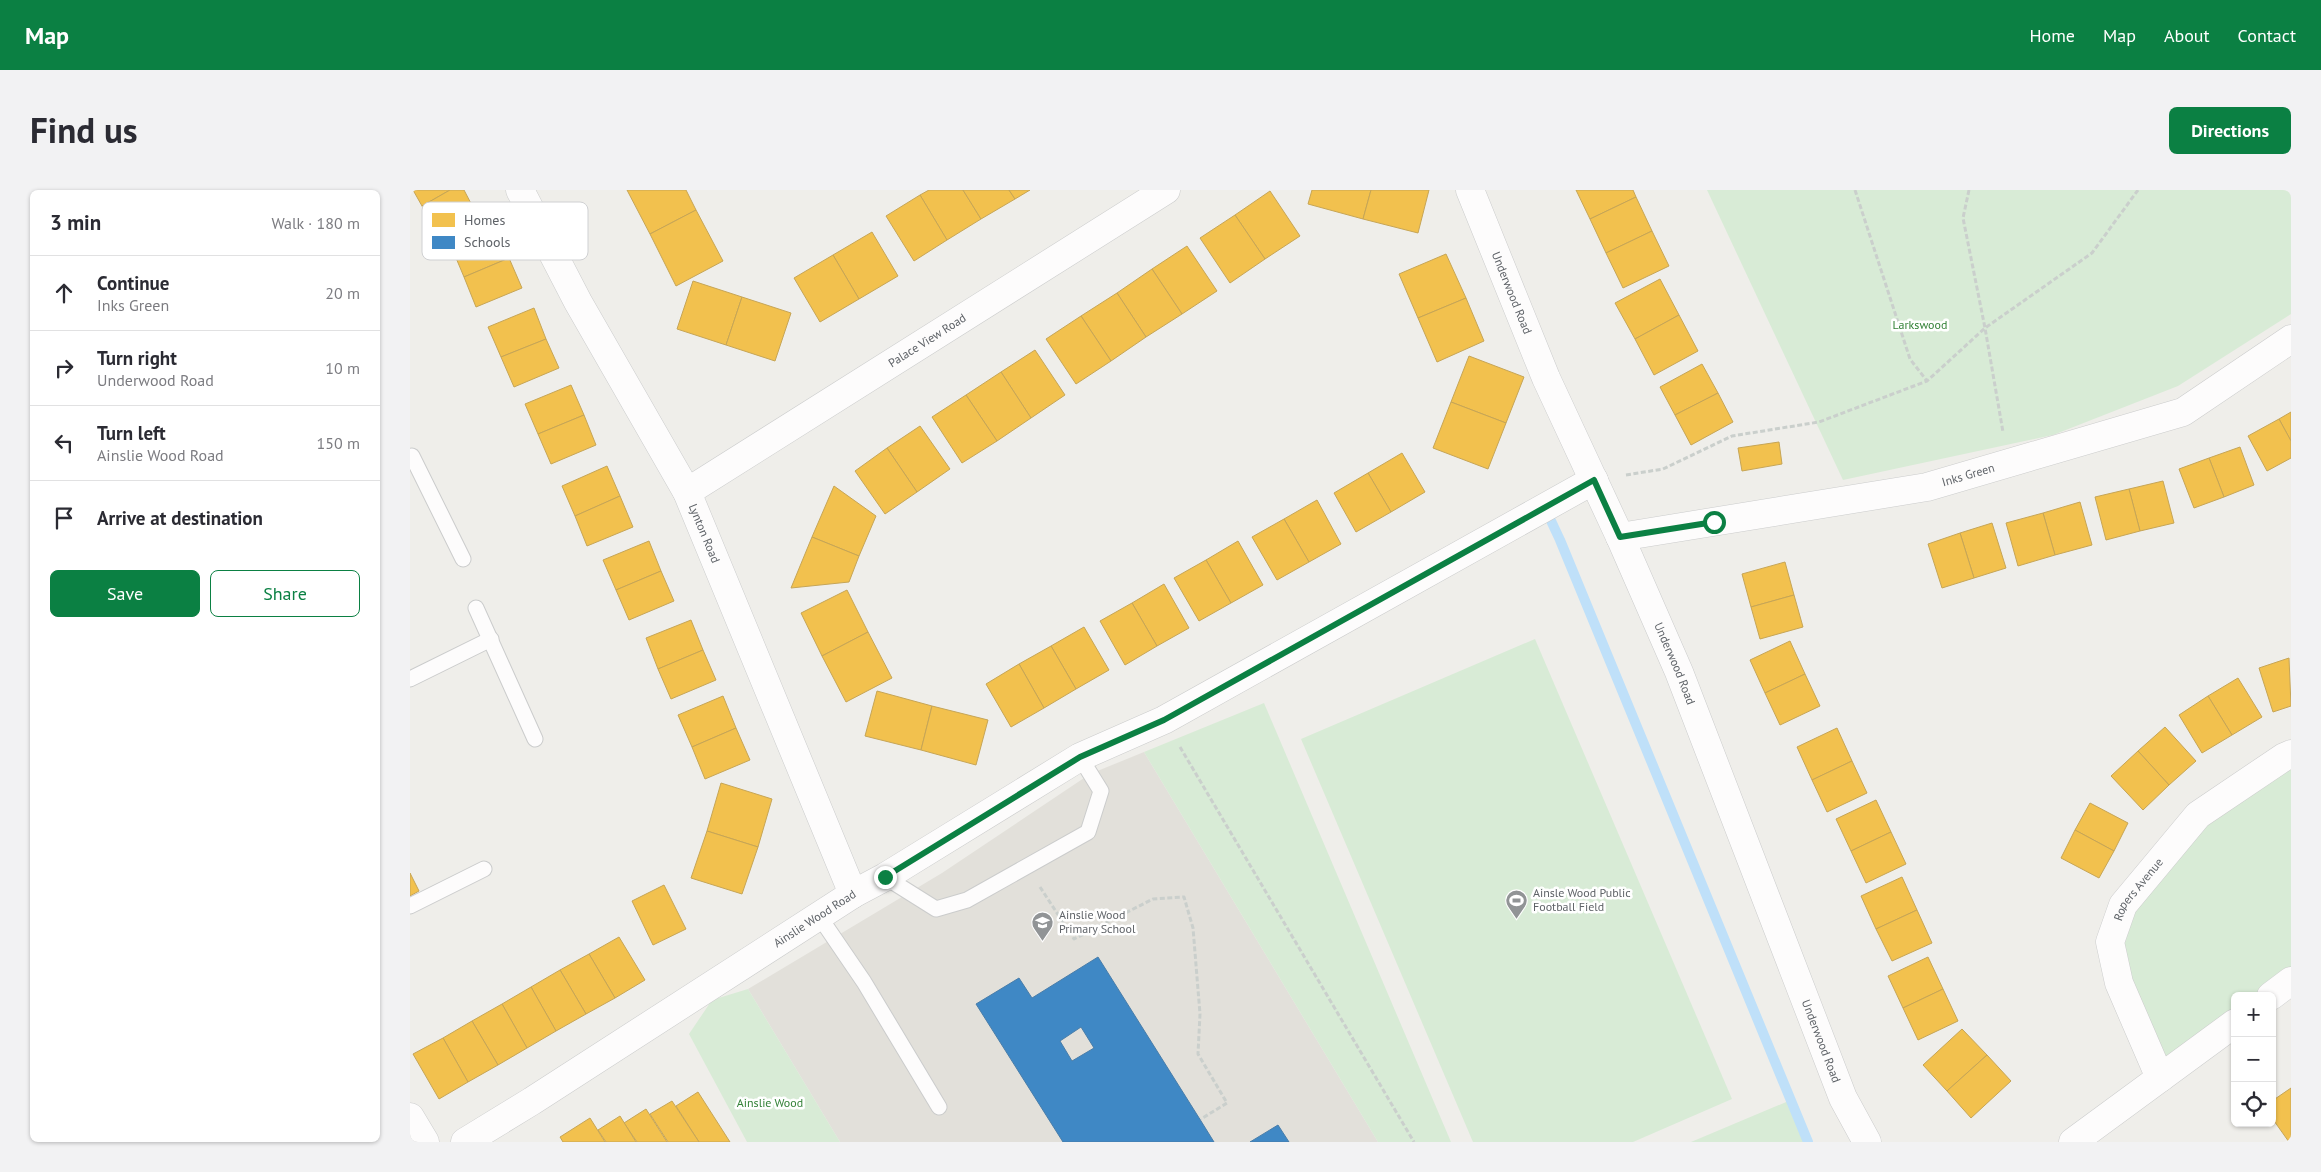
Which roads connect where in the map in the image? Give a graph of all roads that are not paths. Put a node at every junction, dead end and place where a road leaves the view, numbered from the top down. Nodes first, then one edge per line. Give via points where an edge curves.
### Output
1 (520, 190) edge
2 (1166, 190) edge
3 (1470, 190) edge
4 (526, 202) edge
5 (556, 260) edge
6 (2291, 339) edge
7 (410, 457) edge
8 (1594, 480) junction
9 (687, 492) junction
10 (1620, 537) junction
11 (463, 559) dead end
12 (476, 608) dead end
13 (491, 639) junction
14 (410, 679) edge
15 (535, 739) dead end
16 (2291, 754) edge
17 (1080, 757) junction
18 (484, 869) dead end
19 (885, 877) junction
20 (853, 894) junction
21 (410, 906) edge
22 (819, 916) junction
23 (2291, 981) edge
24 (2276, 992) edge
25 (2231, 1026) edge
26 (2160, 1078) junction
27 (939, 1107) dead end
28 (410, 1117) edge
29 (425, 1142) edge
30 (465, 1142) edge
31 (1867, 1142) edge
32 (2073, 1142) edge

1 - 4 street, Lynton Road
2 - 9 street, Palace View Road
3 - 8 street, Underwood Road via 1546,378
5 - 9 street, Lynton Road
6 - 10 street, Inks Green via 2183,412 2008,464 1926,487
7 - 11 lane
8 - 10 street, Underwood Road
8 - 17 street, Ainslie Wood Road via 1164,720
9 - 20 street, Lynton Road
10 - 31 street, Underwood Road via 1679,672 1843,1098
12 - 13 lane
13 - 14 lane
13 - 15 lane
16 - 26 street, Ropers Avenue via 2198,815 2123,905 2110,942 2119,983
17 - 19 street, Ainslie Wood Road
17 - 19 lane via 1101,791 1088,832 967,900 936,910
18 - 21 lane
19 - 20 street, Ainslie Wood Road
20 - 22 street, Ainslie Wood Road
22 - 27 lane via 864,982
22 - 30 street, Ainslie Wood Road
23 - 24 street
25 - 26 street
26 - 32 street
28 - 29 street

